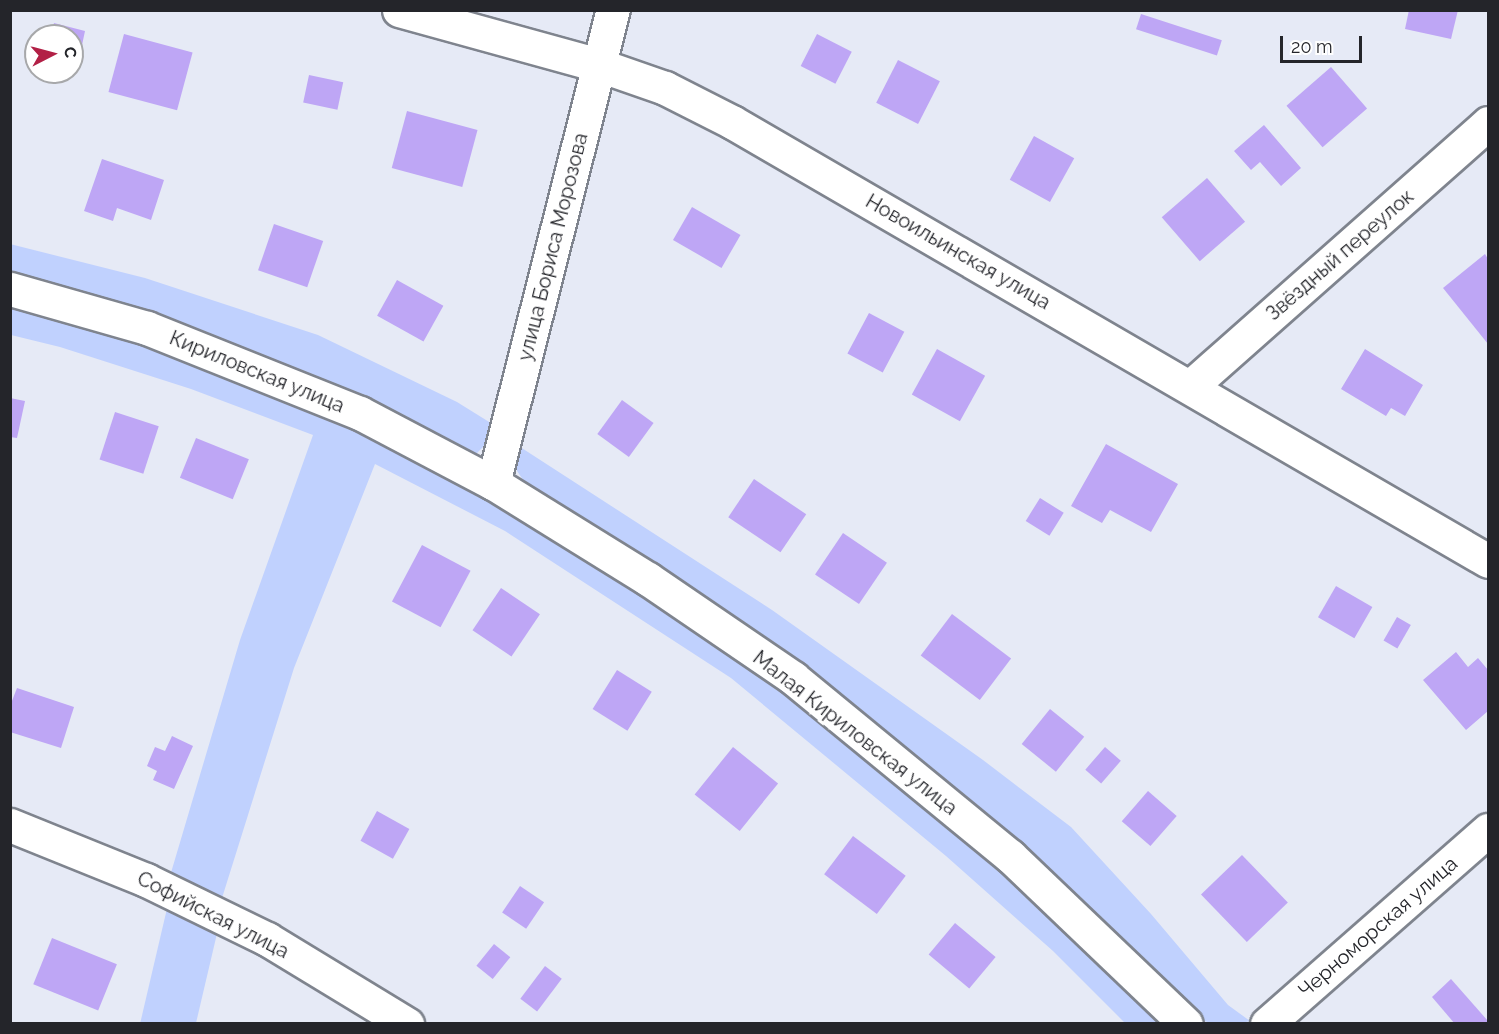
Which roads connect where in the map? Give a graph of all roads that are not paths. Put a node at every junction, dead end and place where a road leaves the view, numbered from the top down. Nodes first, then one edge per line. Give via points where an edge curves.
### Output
1 (399, 10) edge
2 (613, 10) edge
3 (599, 65) junction
4 (1488, 123) edge
5 (10, 289) edge
6 (1191, 386) junction
7 (493, 483) junction
8 (1488, 561) edge
9 (10, 825) edge
10 (1488, 830) edge
11 (407, 1023) edge
12 (1186, 1023) edge
13 (1267, 1023) edge

1 - 3 street, Новоильинская улица
2 - 3 street, улица Бориса Морозова
3 - 6 street, Новоильинская улица via 665,88 732,122
3 - 7 street, улица Бориса Морозова
4 - 6 street, Звёздный переулок
5 - 7 street, Кириловская улица via 147,328 360,413
6 - 8 street, Новоильинская улица
7 - 12 street, Малая Кириловская улица via 648,579 793,678 1010,856
9 - 11 street, Софийская улица via 146,880 267,939
10 - 13 street, Черноморская улица

